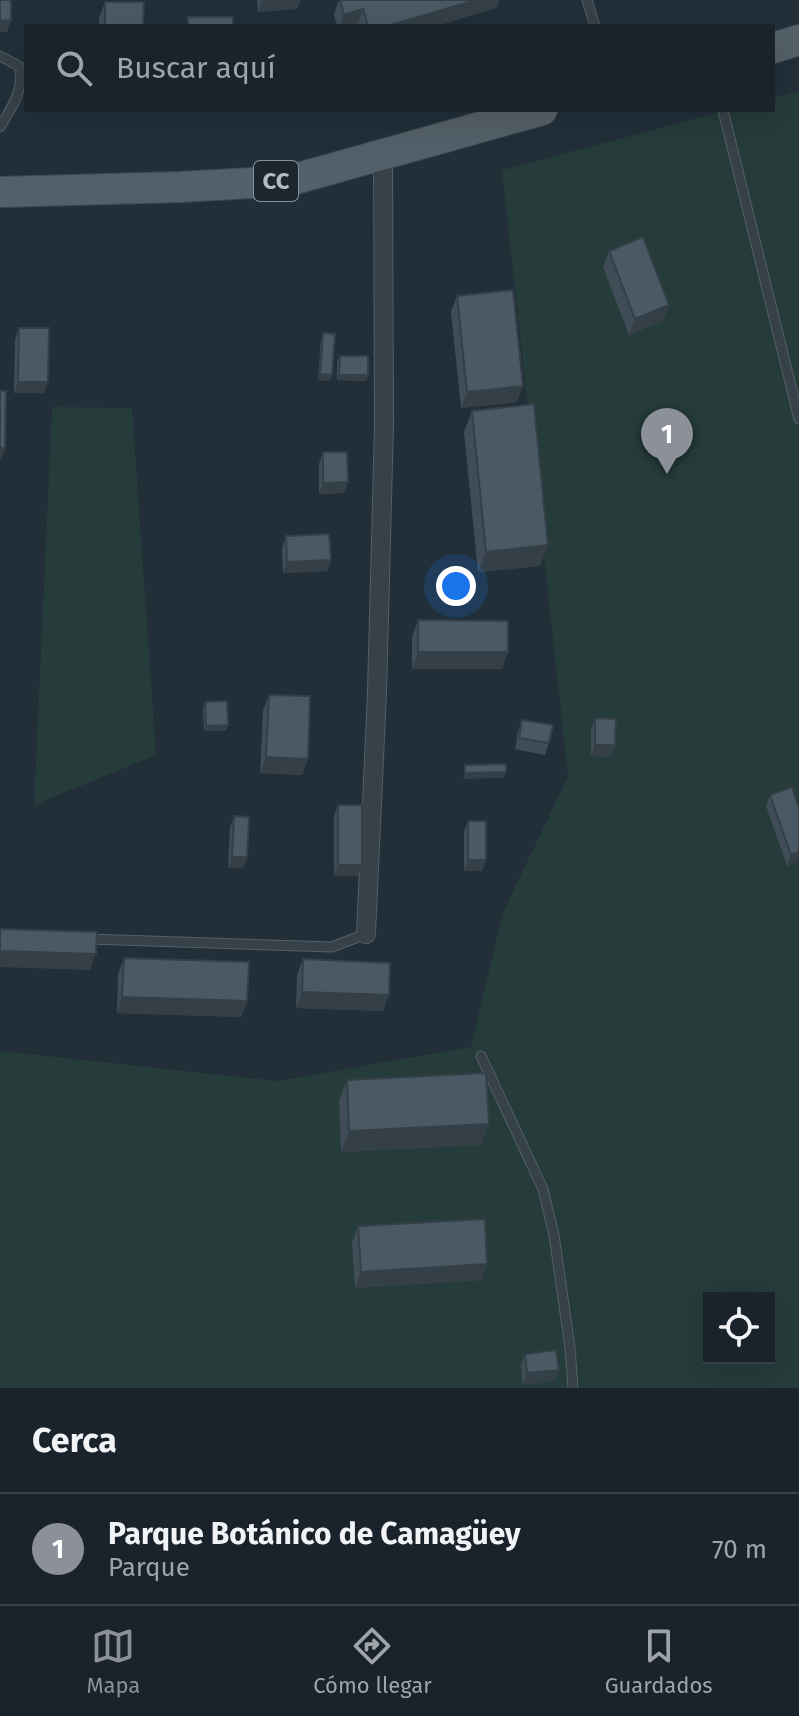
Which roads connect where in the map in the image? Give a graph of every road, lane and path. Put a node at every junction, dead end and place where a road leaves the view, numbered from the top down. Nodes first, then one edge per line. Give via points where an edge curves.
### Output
1 (587, 0) edge
2 (594, 24) edge
3 (799, 40) edge
4 (775, 47) edge
5 (0, 56) edge
6 (535, 112) edge
7 (723, 112) edge
8 (0, 127) edge
9 (383, 154) junction
10 (0, 192) edge
11 (799, 419) edge
12 (366, 934) joint
13 (79, 939) edge
14 (481, 1056) dead end
15 (573, 1388) edge

1 - 2 lane
3 - 4 main road
5 - 8 lane via 19,66 21,75 20,90
6 - 9 main road, CC
7 - 11 lane
9 - 10 main road, CC via 288,181
9 - 12 street via 384,425
12 - 13 lane via 332,947
14 - 15 lane via 543,1189

